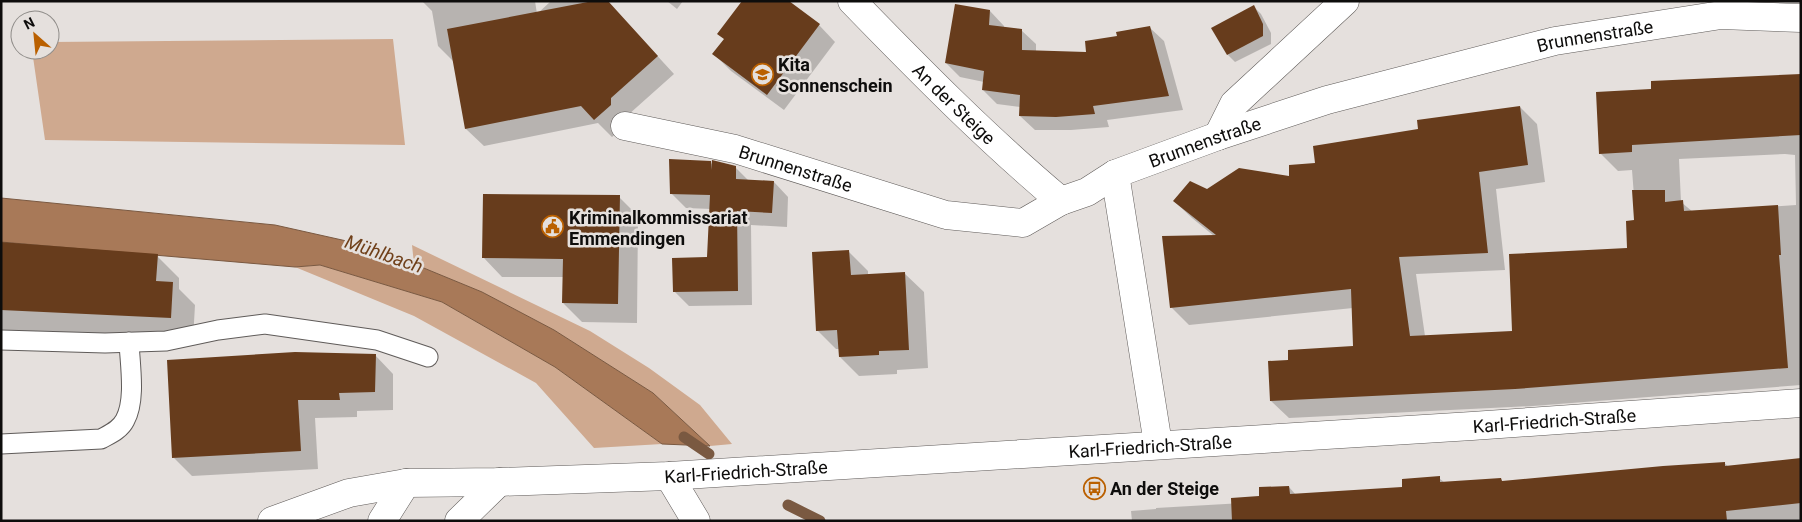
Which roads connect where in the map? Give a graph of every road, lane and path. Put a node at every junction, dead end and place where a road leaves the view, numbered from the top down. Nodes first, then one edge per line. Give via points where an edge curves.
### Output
1 (852, 1) edge
2 (1345, 1) edge
3 (1801, 18) edge
4 (625, 126) dead end
5 (1218, 136) junction
6 (1114, 174) junction
7 (1061, 201) junction
8 (1, 340) edge
9 (129, 342) junction
10 (428, 357) dead end
11 (1801, 403) edge
12 (1, 444) edge
13 (1158, 444) junction
14 (669, 476) junction
15 (499, 482) junction
16 (406, 483) junction
17 (272, 521) edge
18 (382, 521) edge
19 (459, 521) edge
20 (696, 521) edge

1 - 7 street, An der Steige via 960,110
2 - 5 street via 1234,104
3 - 5 street, Brunnenstraße via 1721,15 1555,41 1327,100
4 - 7 street, Brunnenstraße via 734,149 946,215 1023,222
5 - 6 street, Brunnenstraße
6 - 7 street, Brunnenstraße via 1087,192
6 - 13 street
8 - 9 lane
9 - 10 lane via 166,341 265,324 377,340
9 - 12 lane via 131,400 125,420 116,431 101,439
11 - 13 street, Karl-Friedrich-Straße
13 - 14 street, Karl-Friedrich-Straße
14 - 15 street, Karl-Friedrich-Straße
14 - 20 street
15 - 16 street, Karl-Friedrich-Straße
15 - 19 street
16 - 17 street, Karl-Friedrich-Straße via 349,493
16 - 18 street

